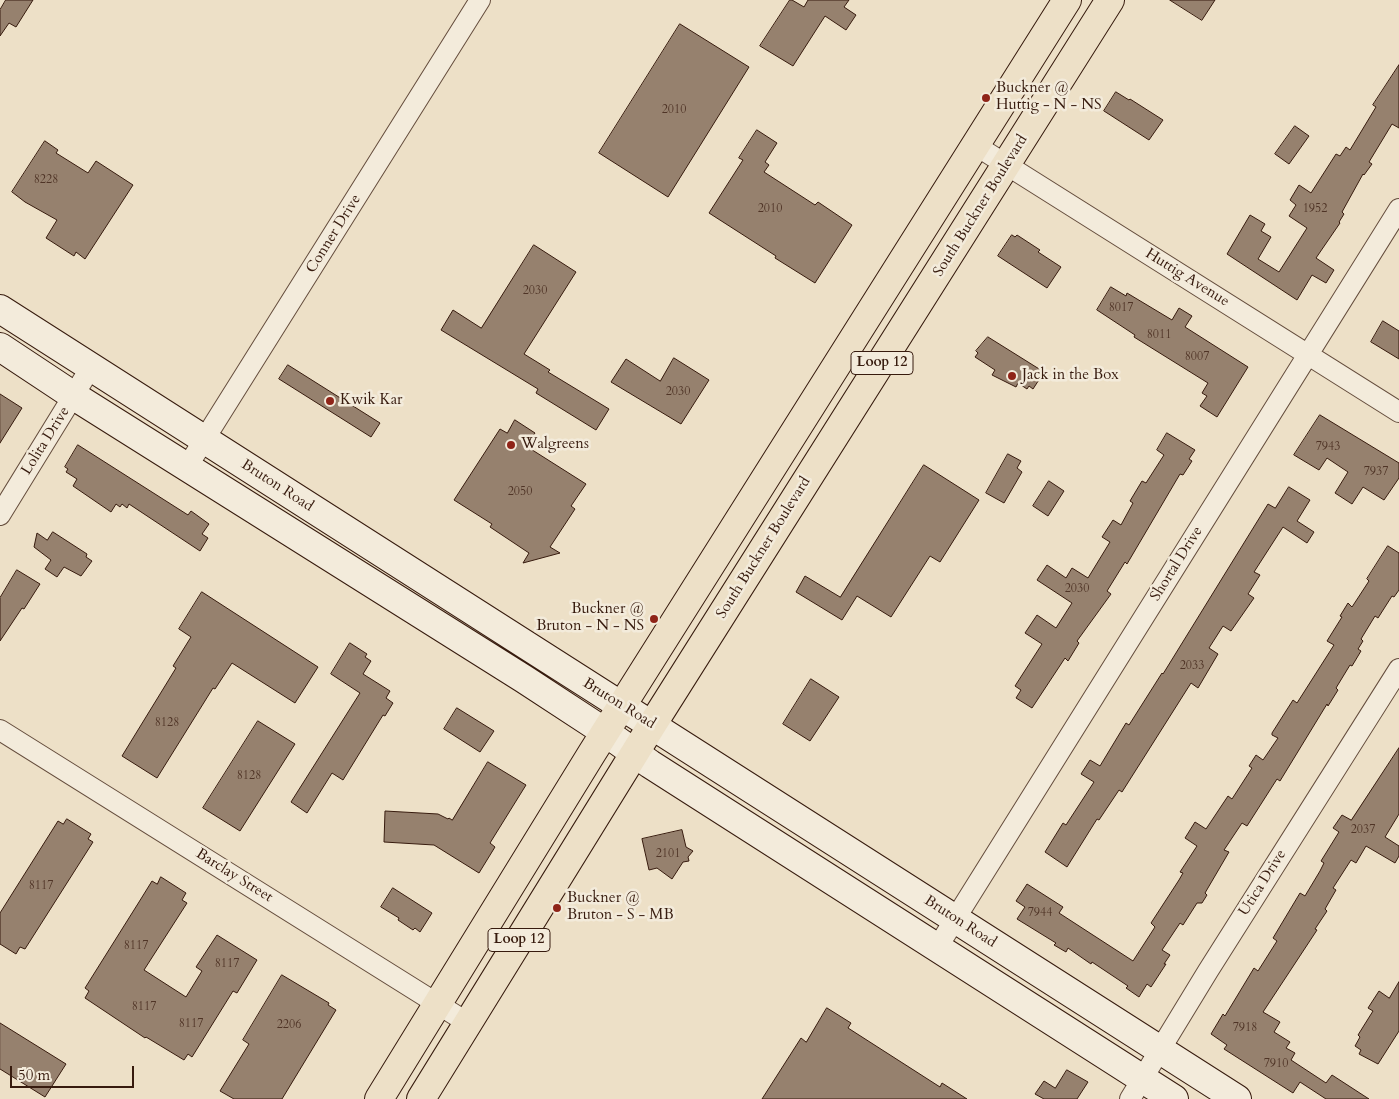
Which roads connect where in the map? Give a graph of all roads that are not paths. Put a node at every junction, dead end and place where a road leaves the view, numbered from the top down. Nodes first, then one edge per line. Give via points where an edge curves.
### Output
1 (480, 0) edge
2 (1067, 0) edge
3 (1110, 0) edge
4 (975, 145) junction
5 (1007, 165) junction
6 (1399, 209) edge
7 (0, 309) edge
8 (0, 347) edge
9 (1308, 354) junction
10 (91, 368) junction
11 (74, 396) junction
12 (1399, 412) edge
13 (204, 439) junction
14 (187, 467) junction
15 (0, 515) edge
16 (1399, 669) edge
17 (622, 706) junction
18 (652, 725) junction
19 (0, 730) edge
20 (605, 732) junction
21 (635, 752) junction
22 (956, 919) junction
23 (937, 948) junction
24 (439, 1004) junction
25 (468, 1023) junction
26 (1160, 1049) junction
27 (1136, 1089) edge
28 (379, 1099) edge
29 (421, 1099) edge
30 (1174, 1099) edge
31 (1238, 1099) edge

1 - 13 street, Conner Drive
2 - 4 main road, Loop 12
3 - 5 main road, South Buckner Boulevard / Loop 12
4 - 5 street, Huttig Avenue
4 - 17 main road, Loop 12
5 - 9 street, Huttig Avenue
5 - 18 main road, South Buckner Boulevard / Loop 12
6 - 9 street, Shortal Drive
7 - 10 main road, Bruton Road
8 - 11 main road, Bruton Road
9 - 12 street, Huttig Avenue
9 - 22 street, Shortal Drive
10 - 11 street, Lolita Drive
10 - 13 main road, Bruton Road
11 - 14 main road, Bruton Road
11 - 15 street, Lolita Drive
13 - 14 street, Conner Drive
13 - 17 main road, Bruton Road
14 - 20 main road, Bruton Road
16 - 26 street, Utica Drive
17 - 18 main road, Bruton Road
17 - 20 main road, Loop 12
18 - 21 main road, South Buckner Boulevard / Loop 12
18 - 22 main road, Bruton Road
19 - 24 street, Barclay Street
20 - 21 main road, Bruton Road
20 - 24 main road, Loop 12
21 - 23 main road, Bruton Road
21 - 25 main road, South Buckner Boulevard / Loop 12
22 - 23 street, Shortal Drive
22 - 26 main road, Bruton Road
23 - 27 main road, Bruton Road
24 - 25 street, Barclay Street
24 - 28 main road, Loop 12
25 - 29 main road, South Buckner Boulevard / Loop 12
26 - 27 street, Utica Drive
26 - 31 main road, Bruton Road
27 - 30 main road, Bruton Road

